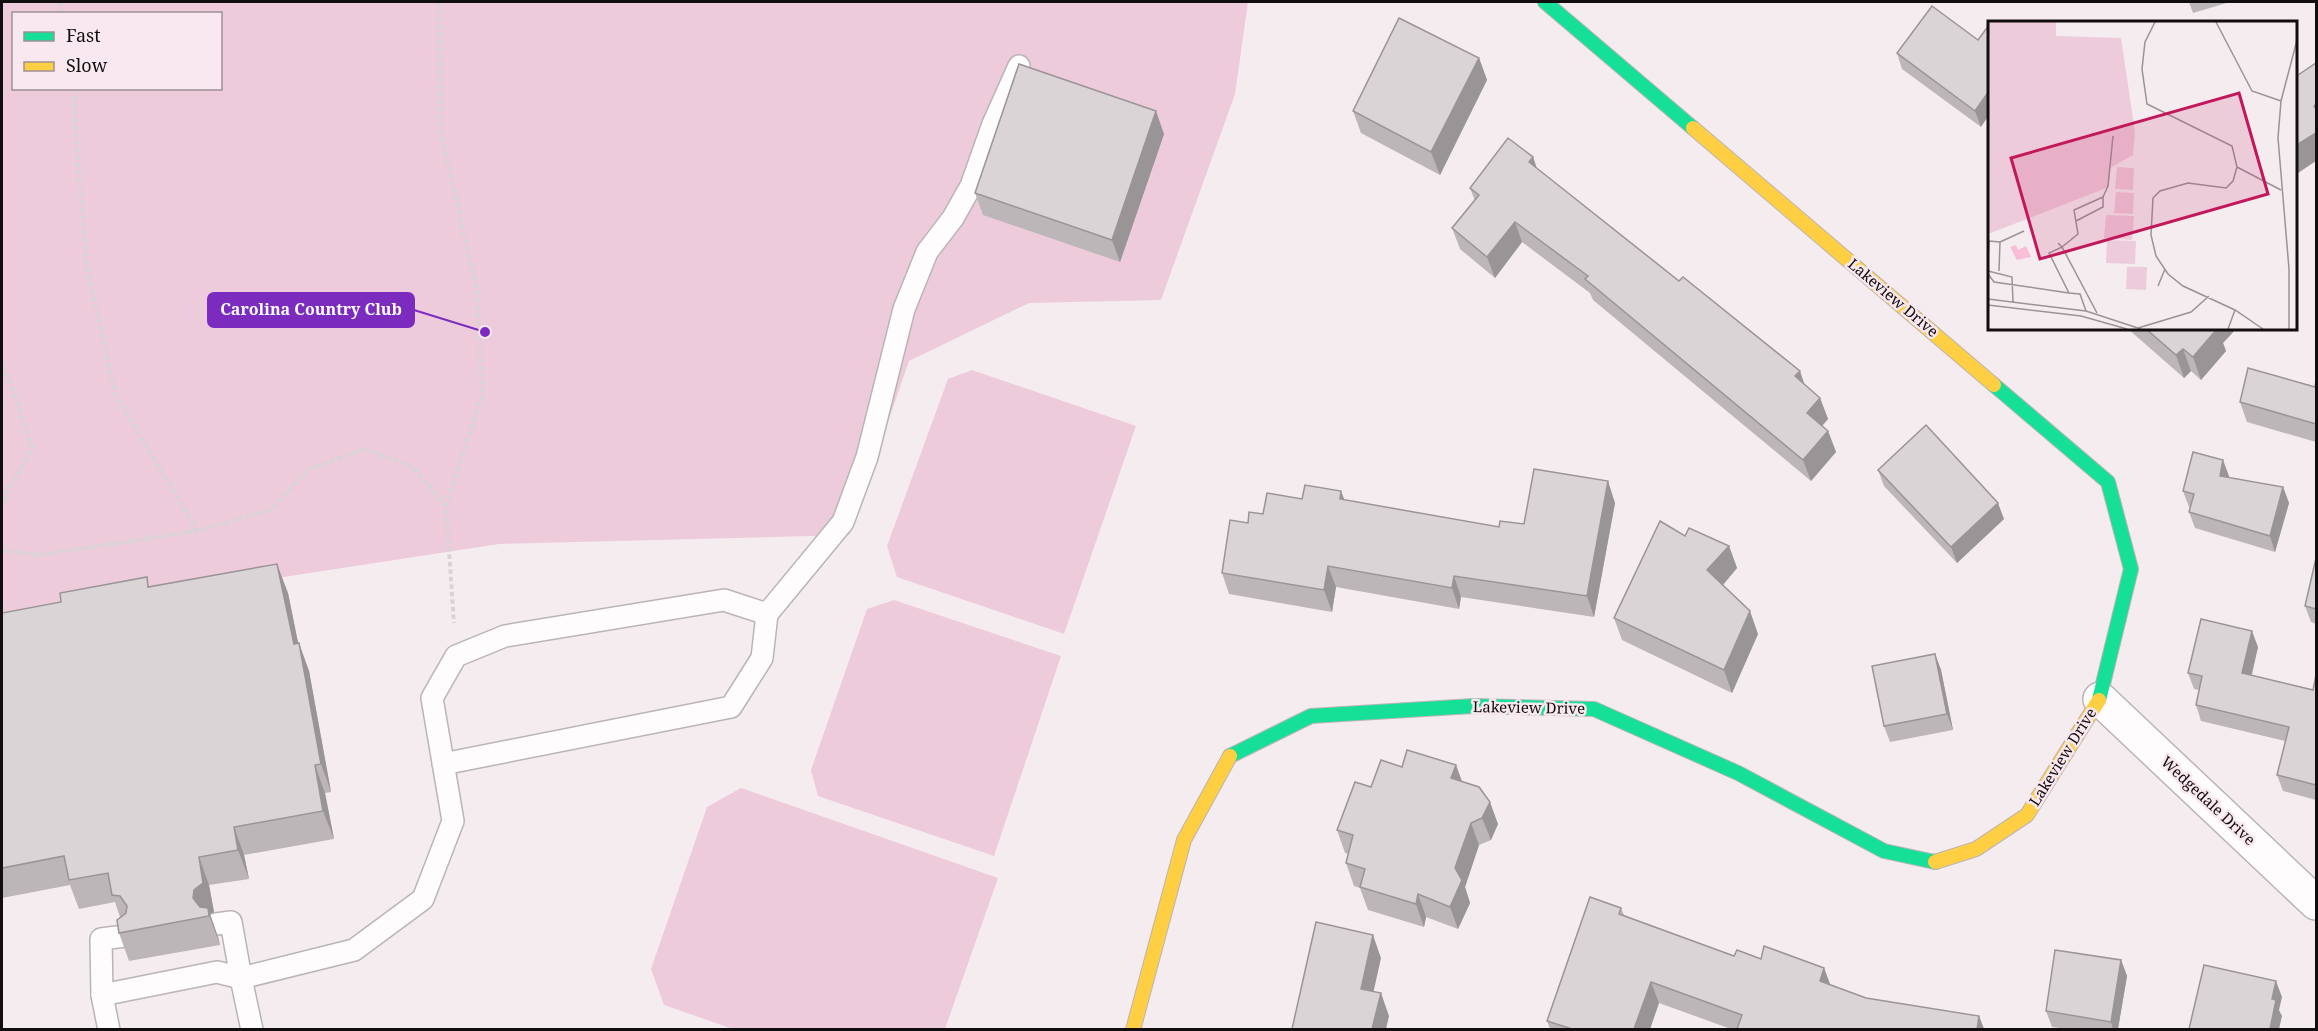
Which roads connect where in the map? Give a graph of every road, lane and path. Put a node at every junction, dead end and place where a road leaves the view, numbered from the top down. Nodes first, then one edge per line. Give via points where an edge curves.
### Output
1 (439, 2) edge
2 (1545, 2) edge
3 (1019, 66) edge
4 (75, 90) edge
5 (2, 368) edge
6 (2, 503) edge
7 (446, 506) junction
8 (197, 531) junction
9 (2, 550) edge
10 (767, 614) junction
11 (456, 656) junction
12 (2100, 699) junction
13 (443, 764) junction
14 (2316, 903) edge
15 (216, 924) dead end
16 (125, 936) edge
17 (241, 978) junction
18 (102, 995) junction
19 (109, 1029) edge
20 (252, 1029) edge
21 (1133, 1029) edge

1 - 7 path via 441,132 477,291 482,396
2 - 12 street, Lakeview Drive via 2108,482 2131,569
3 - 10 lane via 971,186 927,252 904,309 867,457 843,522
4 - 8 path via 87,267 115,393
5 - 6 path via 32,447
7 - 8 path via 413,466 366,449 309,469 270,510
7 - 11 path
8 - 9 path via 38,555
10 - 11 lane via 724,600 505,636
10 - 13 lane via 762,658 731,707
11 - 13 lane via 432,698
12 - 14 street, Wedgedale Drive
12 - 21 street, Lakeview Drive via 2027,815 1976,849 1937,862 1884,850 1738,773 1594,709 1473,706 1311,716 1230,756 1184,840
13 - 17 lane via 453,821 423,899 354,950
15 - 17 lane via 231,922
16 - 18 lane via 101,939
17 - 18 lane via 217,972
17 - 20 lane
18 - 19 lane

